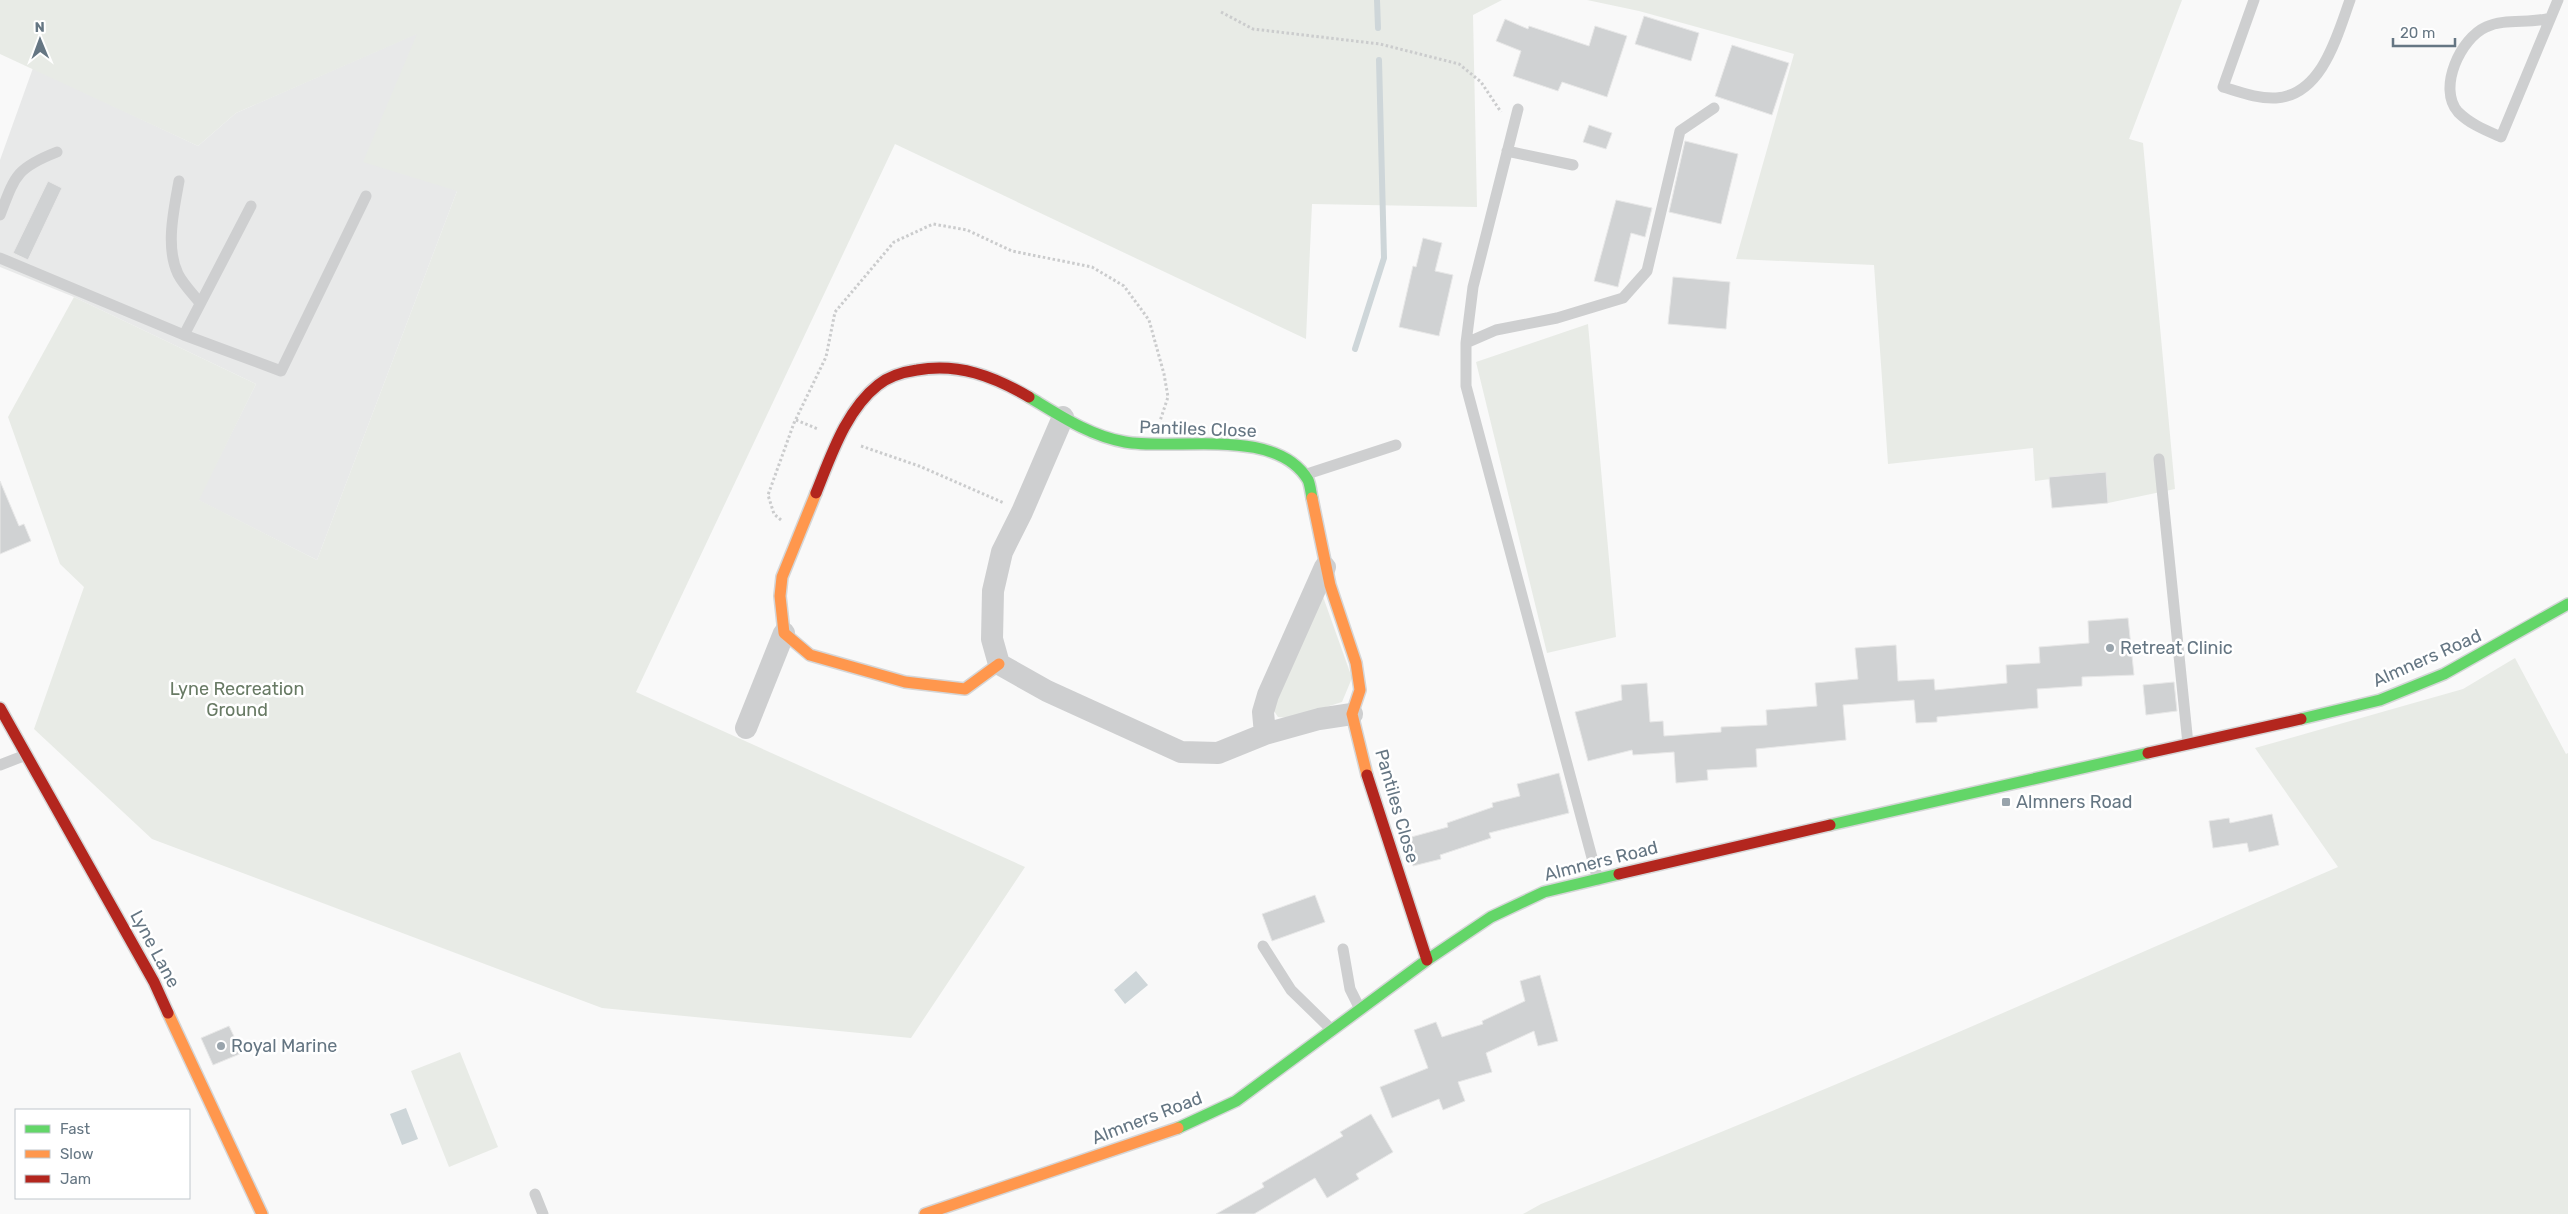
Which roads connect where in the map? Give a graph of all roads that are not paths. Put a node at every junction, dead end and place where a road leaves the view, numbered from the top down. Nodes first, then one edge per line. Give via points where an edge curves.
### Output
1 (2254, 0) edge
2 (2350, 0) edge
3 (2558, 0) edge
4 (2550, 18) junction
5 (1714, 108) dead end
6 (1518, 109) dead end
7 (1507, 151) junction
8 (57, 152) dead end
9 (1573, 165) dead end
10 (179, 181) dead end
11 (366, 196) dead end
12 (251, 206) dead end
13 (0, 215) edge
14 (0, 258) edge
15 (200, 302) junction
16 (184, 335) junction
17 (1466, 342) junction
18 (1063, 417) junction
19 (1396, 445) dead end
20 (2159, 459) dead end
21 (1304, 475) junction
22 (1325, 567) junction
23 (2568, 604) edge
24 (784, 633) junction
25 (999, 664) junction
26 (0, 708) edge
27 (1352, 714) junction
28 (746, 728) dead end
29 (1265, 734) junction
30 (2188, 744) junction
31 (26, 755) junction
32 (0, 765) edge
33 (1598, 880) junction
34 (1263, 946) dead end
35 (1343, 949) dead end
36 (1426, 960) junction
37 (1360, 1009) junction
38 (1332, 1030) junction
39 (535, 1194) dead end
40 (262, 1214) edge
41 (543, 1214) edge
42 (924, 1214) edge

1 - 2 lane via 2224,87 2275,98 2299,92 2320,70
3 - 4 lane
4 - 4 lane via 2487,26 2469,39 2455,63 2450,82 2456,110 2467,120 2501,137
5 - 17 lane via 1680,132 1646,271 1623,298 1557,318 1496,330
6 - 7 lane
7 - 9 lane
7 - 17 lane via 1473,287
8 - 13 lane via 32,162 19,173
10 - 15 lane via 172,253 178,275
11 - 16 lane via 281,371
12 - 15 lane
14 - 16 lane
15 - 16 lane
17 - 33 lane via 1466,386
18 - 21 street, Pantiles Close via 1108,438 1158,446 1219,443 1267,449 1298,466
18 - 24 street, Pantiles Close via 985,375 956,367 907,371 887,378 852,414 830,456 780,584
18 - 25 street via 1002,552 993,592 992,639
19 - 21 lane
20 - 30 lane
21 - 22 street via 1308,480
22 - 27 street via 1356,663 1360,690
22 - 29 street via 1268,695 1263,712
23 - 30 street, Almners Road via 2488,651 2405,691 2306,718
24 - 25 street via 810,655 905,682 965,689
24 - 28 street
25 - 29 street via 1047,691 1181,752 1218,754
26 - 31 street, Lyne Lane
27 - 29 street via 1319,719
27 - 36 street, Pantiles Close via 1368,779
30 - 33 street, Almners Road
31 - 32 lane
31 - 40 street, Lyne Lane via 154,982
33 - 36 street, Almners Road via 1544,892 1490,917
34 - 38 lane via 1291,990
35 - 37 lane via 1350,989
36 - 37 street, Almners Road
37 - 38 street, Almners Road
38 - 42 street, Almners Road via 1236,1100 1189,1124
39 - 41 lane

